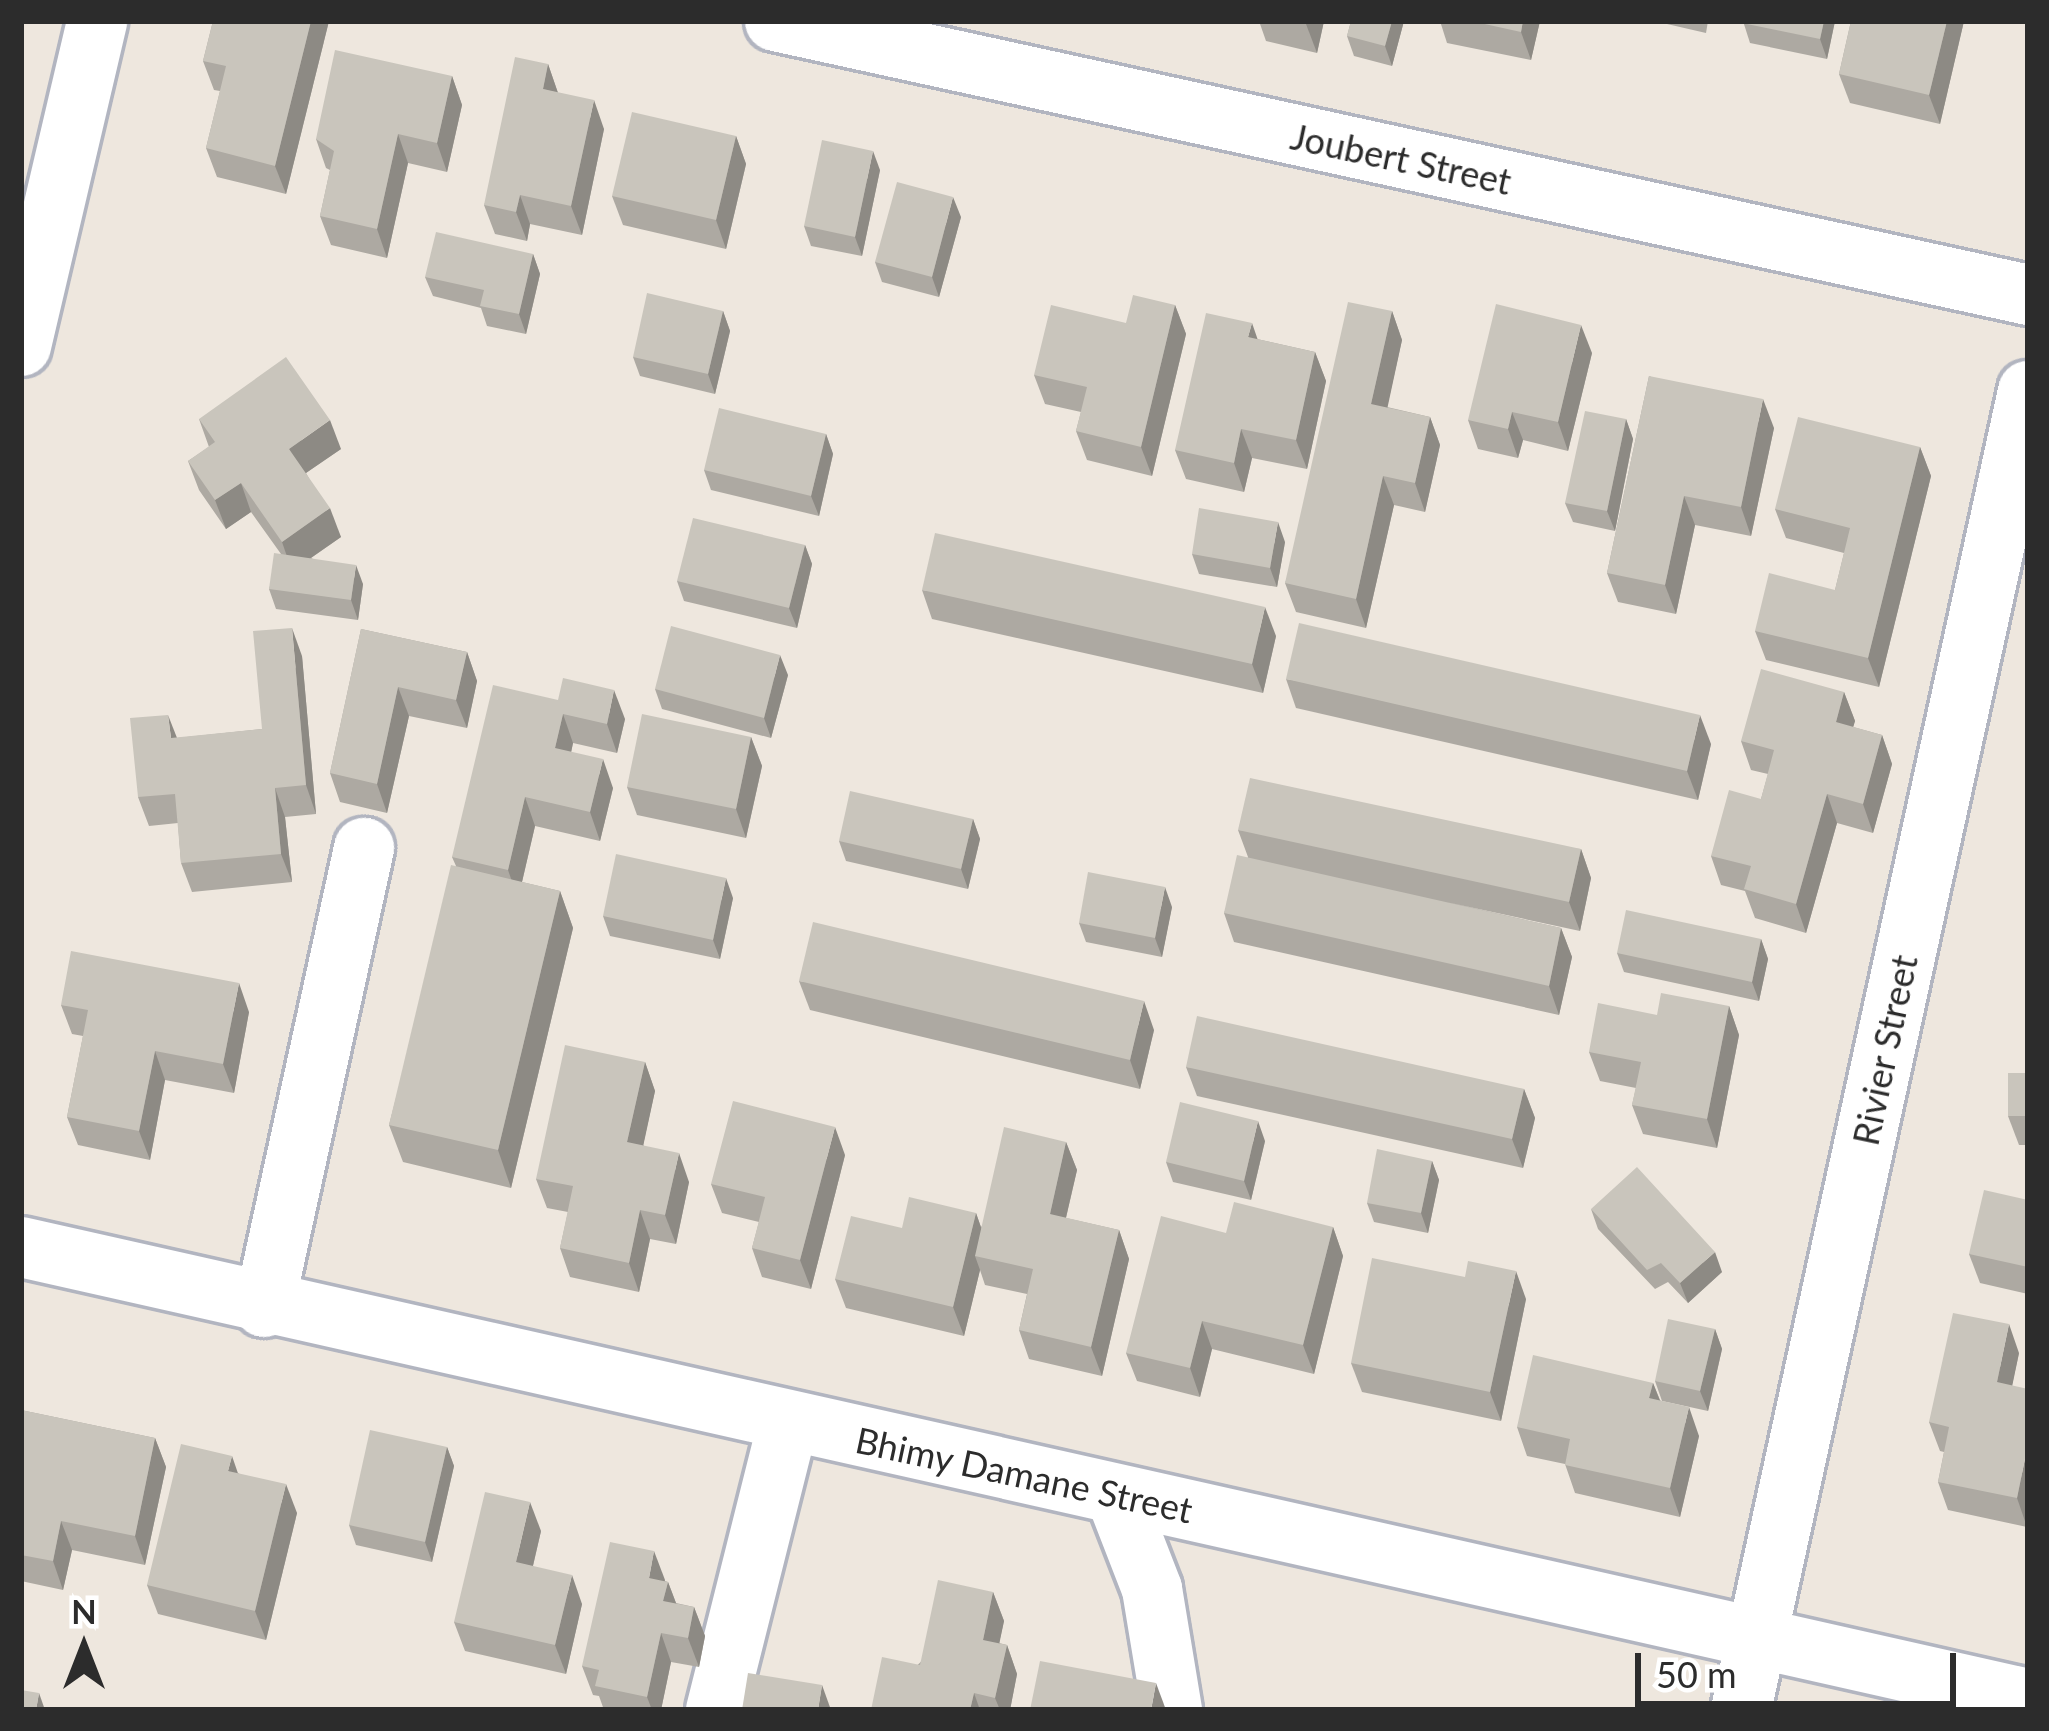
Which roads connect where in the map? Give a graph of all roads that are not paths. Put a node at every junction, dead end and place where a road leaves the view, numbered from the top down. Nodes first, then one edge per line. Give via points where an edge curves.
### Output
1 (97, 21) edge
2 (775, 21) edge
3 (2028, 295) edge
4 (21, 346) edge
5 (2028, 391) edge
6 (364, 848) dead end
7 (21, 1247) edge
8 (264, 1307) junction
9 (788, 1423) junction
10 (1116, 1496) junction
11 (1759, 1637) junction
12 (2028, 1699) edge
13 (716, 1710) edge
14 (1172, 1710) edge
15 (1742, 1710) edge

1 - 4 street
2 - 3 street, Joubert Street
5 - 11 street, Rivier Street
6 - 8 street
7 - 8 street, Bhimy Damane Street
8 - 9 street, Bhimy Damane Street
9 - 10 street, Bhimy Damane Street
9 - 13 street
10 - 11 street, Bhimy Damane Street
10 - 14 street via 1161,1625
11 - 12 street, Bhimy Damane Street
11 - 15 street, Rivier Street

